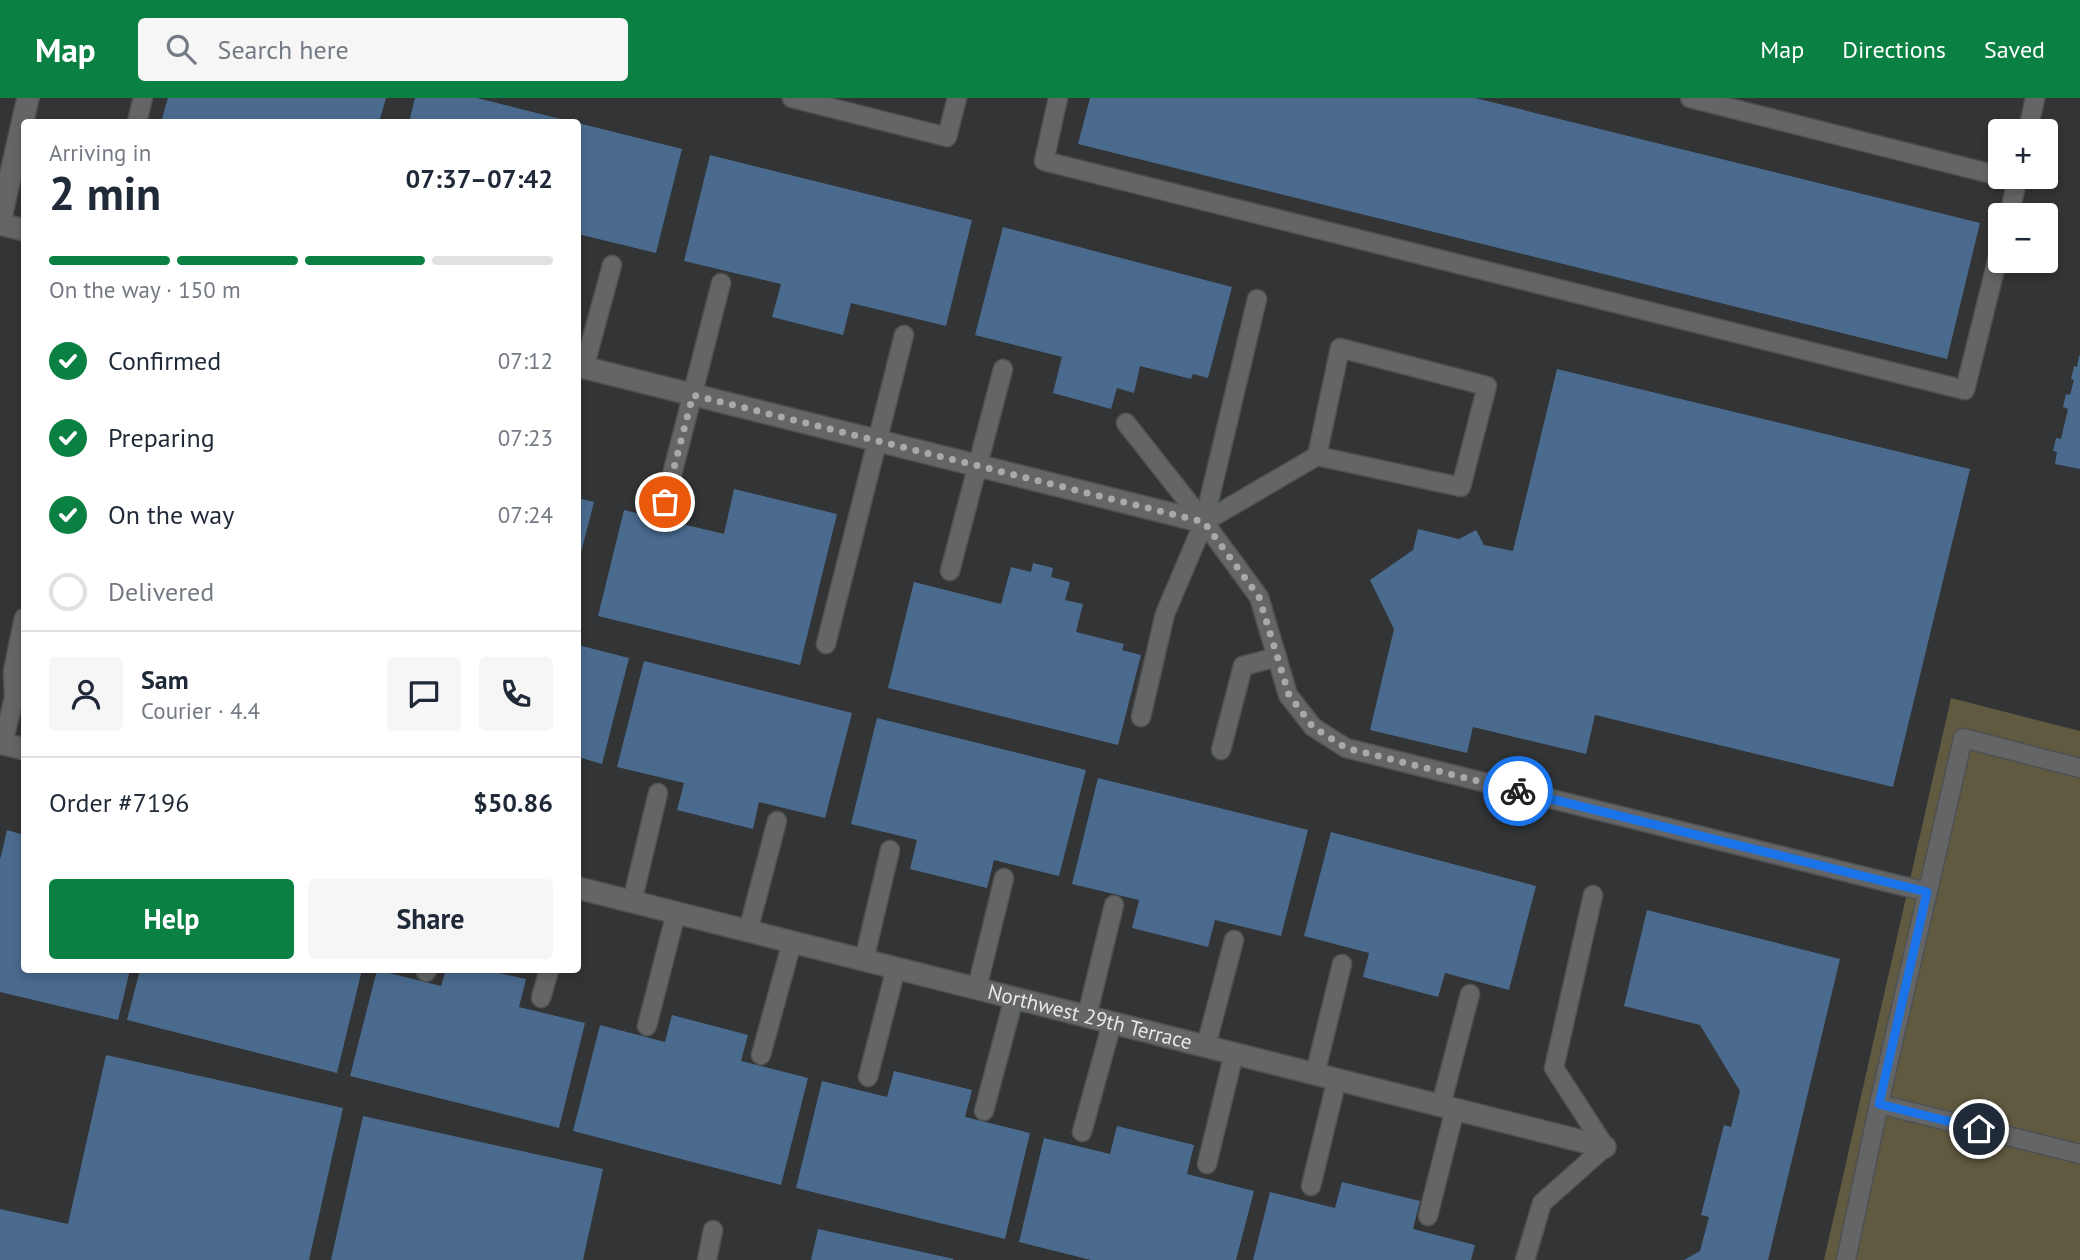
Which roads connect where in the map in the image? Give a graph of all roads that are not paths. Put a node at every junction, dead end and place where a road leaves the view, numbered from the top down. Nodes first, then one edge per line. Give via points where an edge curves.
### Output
1 (27, 98) edge
2 (144, 98) edge
3 (792, 98) edge
4 (957, 98) edge
5 (1058, 98) edge
6 (1690, 98) edge
7 (2035, 98) edge
8 (22, 119) edge
9 (139, 119) edge
10 (2031, 119) edge
11 (21, 126) edge
12 (1988, 172) edge
13 (0, 223) edge
14 (21, 229) edge
15 (612, 265) dead end
16 (1994, 273) edge
17 (721, 283) dead end
18 (1257, 299) dead end
19 (904, 335) dead end
20 (581, 367) edge
21 (1003, 369) dead end
22 (693, 395) junction
23 (1126, 423) dead end
24 (879, 441) junction
25 (1317, 456) junction
26 (979, 466) junction
27 (665, 502) dead end
28 (1204, 522) junction
29 (950, 571) dead end
30 (21, 632) edge
31 (826, 644) dead end
32 (1277, 657) junction
33 (1141, 716) dead end
34 (1, 743) edge
35 (21, 748) edge
36 (1221, 750) dead end
37 (2080, 768) edge
38 (659, 793) dead end
39 (777, 821) dead end
40 (890, 850) dead end
41 (1004, 878) dead end
42 (581, 889) edge
43 (1927, 892) junction
44 (1593, 895) dead end
45 (632, 902) junction
46 (1114, 905) dead end
47 (676, 913) junction
48 (748, 931) junction
49 (1234, 940) dead end
50 (792, 942) junction
51 (864, 960) junction
52 (1342, 964) dead end
53 (897, 968) junction
54 (548, 973) edge
55 (977, 988) junction
56 (1470, 994) dead end
57 (541, 998) dead end
58 (1014, 998) junction
59 (1087, 1016) junction
60 (1112, 1023) junction
61 (647, 1026) dead end
62 (1206, 1046) junction
63 (1234, 1053) junction
64 (761, 1055) dead end
65 (1315, 1074) junction
66 (868, 1077) dead end
67 (1337, 1079) junction
68 (1879, 1104) junction
69 (1448, 1107) junction
70 (984, 1111) dead end
71 (1082, 1132) dead end
72 (1605, 1147) junction
73 (2080, 1154) edge
74 (1207, 1164) dead end
75 (1311, 1186) dead end
76 (1428, 1216) dead end
77 (713, 1230) dead end
78 (707, 1260) edge
79 (1525, 1260) edge
80 (1846, 1260) edge

1 - 8 street
2 - 9 lane
3 - 4 lane via 947,136
5 - 16 lane via 1044,161 1965,390
6 - 12 lane
7 - 10 lane
11 - 13 street
13 - 14 street
15 - 20 lane
17 - 22 lane
18 - 28 lane
19 - 24 lane
20 - 22 street
21 - 26 lane
22 - 24 street
22 - 27 lane
23 - 28 lane
24 - 26 street
24 - 31 lane
25 - 25 lane via 1461,487 1487,386 1340,348
25 - 28 lane
26 - 28 street
26 - 29 lane
28 - 32 lane via 1259,597
28 - 33 lane via 1165,614
30 - 34 lane via 13,671 14,698
32 - 36 lane via 1243,666
32 - 43 lane via 1289,695 1313,727 1346,748
34 - 35 street
37 - 43 lane via 1963,738
38 - 45 lane
39 - 48 lane
40 - 51 lane
41 - 55 lane
42 - 45 street, Northwest 29th Terrace
43 - 68 lane
44 - 72 lane via 1554,1068
45 - 47 street, Northwest 29th Terrace
46 - 59 lane
47 - 48 street, Northwest 29th Terrace
47 - 61 lane
48 - 50 street, Northwest 29th Terrace
49 - 62 lane
50 - 51 street, Northwest 29th Terrace
50 - 64 lane
51 - 53 street, Northwest 29th Terrace
52 - 65 lane
53 - 55 street, Northwest 29th Terrace
53 - 66 lane
54 - 57 lane
55 - 58 street, Northwest 29th Terrace
56 - 69 lane
58 - 59 street, Northwest 29th Terrace
58 - 70 lane
59 - 60 street, Northwest 29th Terrace
60 - 62 street, Northwest 29th Terrace
60 - 71 lane
62 - 63 street, Northwest 29th Terrace
63 - 65 street, Northwest 29th Terrace
63 - 74 lane
65 - 67 street, Northwest 29th Terrace
67 - 69 street, Northwest 29th Terrace
67 - 75 lane
68 - 73 lane
68 - 80 lane
69 - 72 street, Northwest 29th Terrace
69 - 76 lane
72 - 79 lane via 1542,1203
77 - 78 lane

